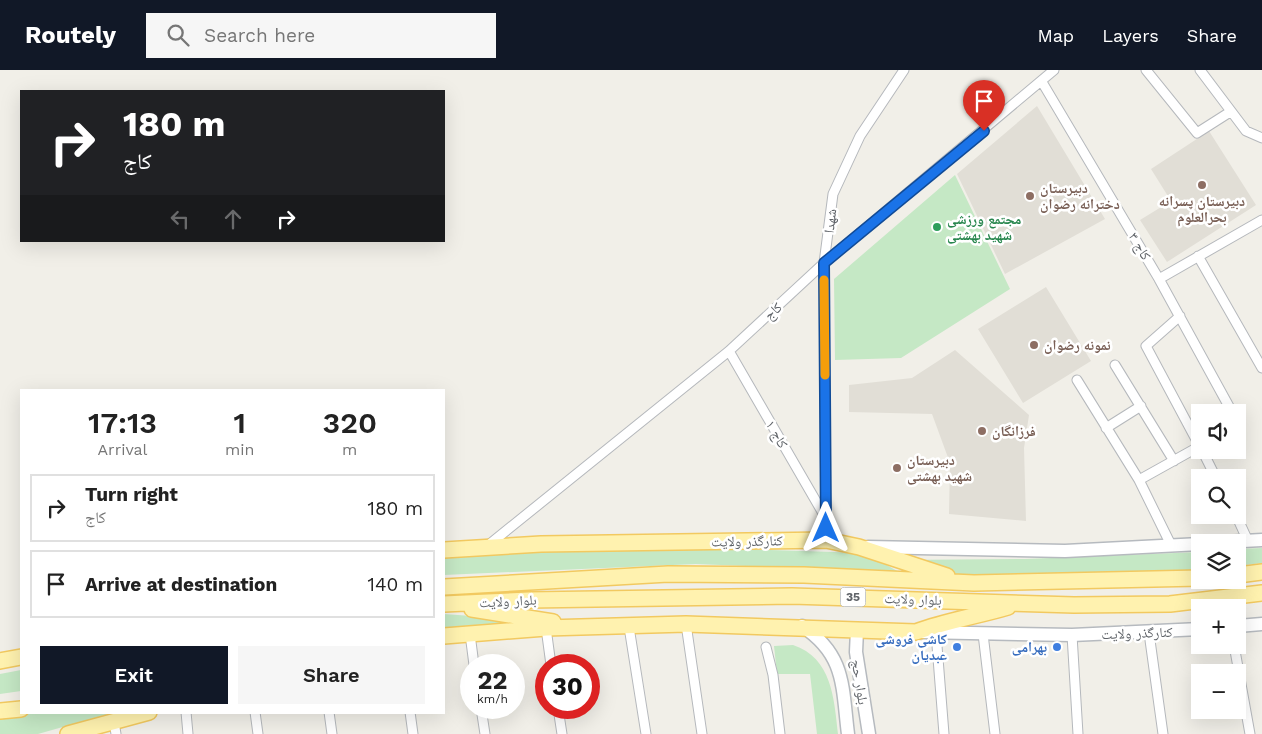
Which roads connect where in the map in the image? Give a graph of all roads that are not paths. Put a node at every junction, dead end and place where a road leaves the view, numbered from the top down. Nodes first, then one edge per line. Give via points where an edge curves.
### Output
1 (904, 70) edge
2 (1054, 70) edge
3 (1146, 70) edge
4 (1200, 70) edge
5 (1042, 82) junction
6 (1230, 112) junction
7 (1262, 138) edge
8 (1262, 220) edge
9 (1198, 256) junction
10 (824, 263) junction
11 (1159, 279) junction
12 (1180, 316) junction
13 (729, 351) junction
14 (1115, 365) dead end
15 (1262, 368) edge
16 (1077, 380) dead end
17 (1228, 404) edge
18 (1141, 406) junction
19 (1106, 428) junction
20 (1191, 430) edge
21 (1191, 452) edge
22 (1174, 461) junction
23 (1139, 480) junction
24 (826, 517) junction
25 (1240, 524) edge
26 (826, 540) junction
27 (1262, 540) edge
28 (1248, 541) joint
29 (1191, 544) edge
30 (1171, 545) junction
31 (859, 546) junction
32 (486, 547) junction
33 (445, 550) edge
34 (1262, 572) edge
35 (1246, 574) edge
36 (1101, 579) junction
37 (1191, 579) edge
38 (1191, 580) edge
39 (958, 581) junction
40 (445, 587) edge
41 (1262, 593) edge
42 (1019, 603) junction
43 (445, 604) edge
44 (445, 604) edge
45 (1170, 604) junction
46 (1074, 605) junction
47 (686, 624) junction
48 (1262, 624) edge
49 (1246, 625) edge
50 (802, 626) junction
51 (628, 627) junction
52 (546, 628) junction
53 (568, 628) junction
54 (857, 630) junction
55 (1191, 630) edge
56 (916, 632) junction
57 (936, 633) junction
58 (1149, 633) junction
59 (470, 634) junction
60 (983, 634) junction
61 (1072, 635) junction
62 (445, 636) edge
63 (766, 647) dead end
64 (473, 654) edge
65 (550, 654) edge
66 (1236, 654) edge
67 (20, 657) edge
68 (0, 661) edge
69 (859, 676) junction
70 (841, 677) junction
71 (20, 700) edge
72 (0, 702) edge
73 (20, 709) edge
74 (0, 711) edge
75 (145, 714) edge
76 (186, 714) edge
77 (255, 714) edge
78 (329, 714) edge
79 (410, 714) edge
80 (483, 719) edge
81 (560, 719) edge
82 (115, 728) edge
83 (68, 734) edge
84 (188, 734) edge
85 (258, 734) edge
86 (332, 734) edge
87 (413, 734) edge
88 (485, 734) edge
89 (562, 734) edge
90 (646, 734) edge
91 (702, 734) edge
92 (780, 734) edge
93 (848, 734) edge
94 (869, 734) edge
95 (944, 734) edge
96 (995, 734) edge
97 (1078, 734) edge
98 (1163, 734) edge
99 (1250, 734) edge

1 - 10 street, شهدا via 860,136 833,194
2 - 5 street, کاج
3 - 6 street via 1197,133
4 - 6 street
5 - 10 street, کاج
5 - 11 street, کاج ۳
6 - 7 street via 1246,131
8 - 9 street
9 - 11 street
9 - 15 street
10 - 13 street, کاج
10 - 24 street, شهدا
11 - 12 street, کاج ۳
12 - 17 street, کاج ۳
12 - 20 street via 1146,346
13 - 24 street, کاج ۱
13 - 32 street, کاج
14 - 18 street
16 - 19 street
18 - 19 street
18 - 22 street
19 - 23 street
21 - 22 street
22 - 23 street
23 - 30 street
24 - 26 street, شهدا
25 - 28 street
26 - 31 main road, کنارگذر ولایت
26 - 32 main road, کنارگذر ولایت via 643,541
27 - 28 main road
29 - 30 main road, کنارگذر ولایت
30 - 31 main road, کنارگذر ولایت via 1065,551
31 - 39 main road
32 - 33 main road, کنارگذر ولایت
34 - 35 main road
36 - 37 main road, بلوار ولایت / 35
36 - 39 main road, بلوار ولایت / 35
36 - 46 main road via 1119,586 1120,595
38 - 45 main road via 1154,587 1151,598
39 - 40 main road, بلوار ولایت / 35 via 668,574
41 - 45 main road, بلوار ولایت / 35
42 - 43 main road, بلوار ولایت / 35 via 792,596
42 - 46 main road, بلوار ولایت / 35
42 - 56 main road
44 - 53 main road via 551,621
45 - 46 main road, بلوار ولایت / 35
47 - 50 main road, کنارگذر ولایت
47 - 51 main road, کنارگذر ولایت
47 - 91 street
48 - 49 main road
50 - 54 main road, کنارگذر ولایت
50 - 70 main road, بلوار حج via 826,647 840,669
51 - 53 main road, کنارگذر ولایت
51 - 90 street
52 - 53 main road, کنارگذر ولایت
52 - 59 main road, کنارگذر ولایت
52 - 65 street
54 - 56 main road, کنارگذر ولایت
54 - 69 main road, بلوار حج
55 - 58 main road, کنارگذر ولایت
56 - 57 main road, کنارگذر ولایت
57 - 60 main road, کنارگذر ولایت
57 - 95 street
58 - 61 main road, کنارگذر ولایت
58 - 98 street
59 - 62 main road, کنارگذر ولایت
59 - 64 street
60 - 61 main road, کنارگذر ولایت
60 - 96 street
61 - 97 street
63 - 92 street
66 - 99 street
67 - 68 main road
69 - 70 main road via 850,670
69 - 94 main road, بلوار حج
70 - 93 main road, بلوار حج
71 - 72 main road
73 - 74 main road
75 - 82 main road
76 - 84 street
77 - 85 street
78 - 86 street
79 - 87 street
80 - 88 street
81 - 89 street
82 - 83 main road

